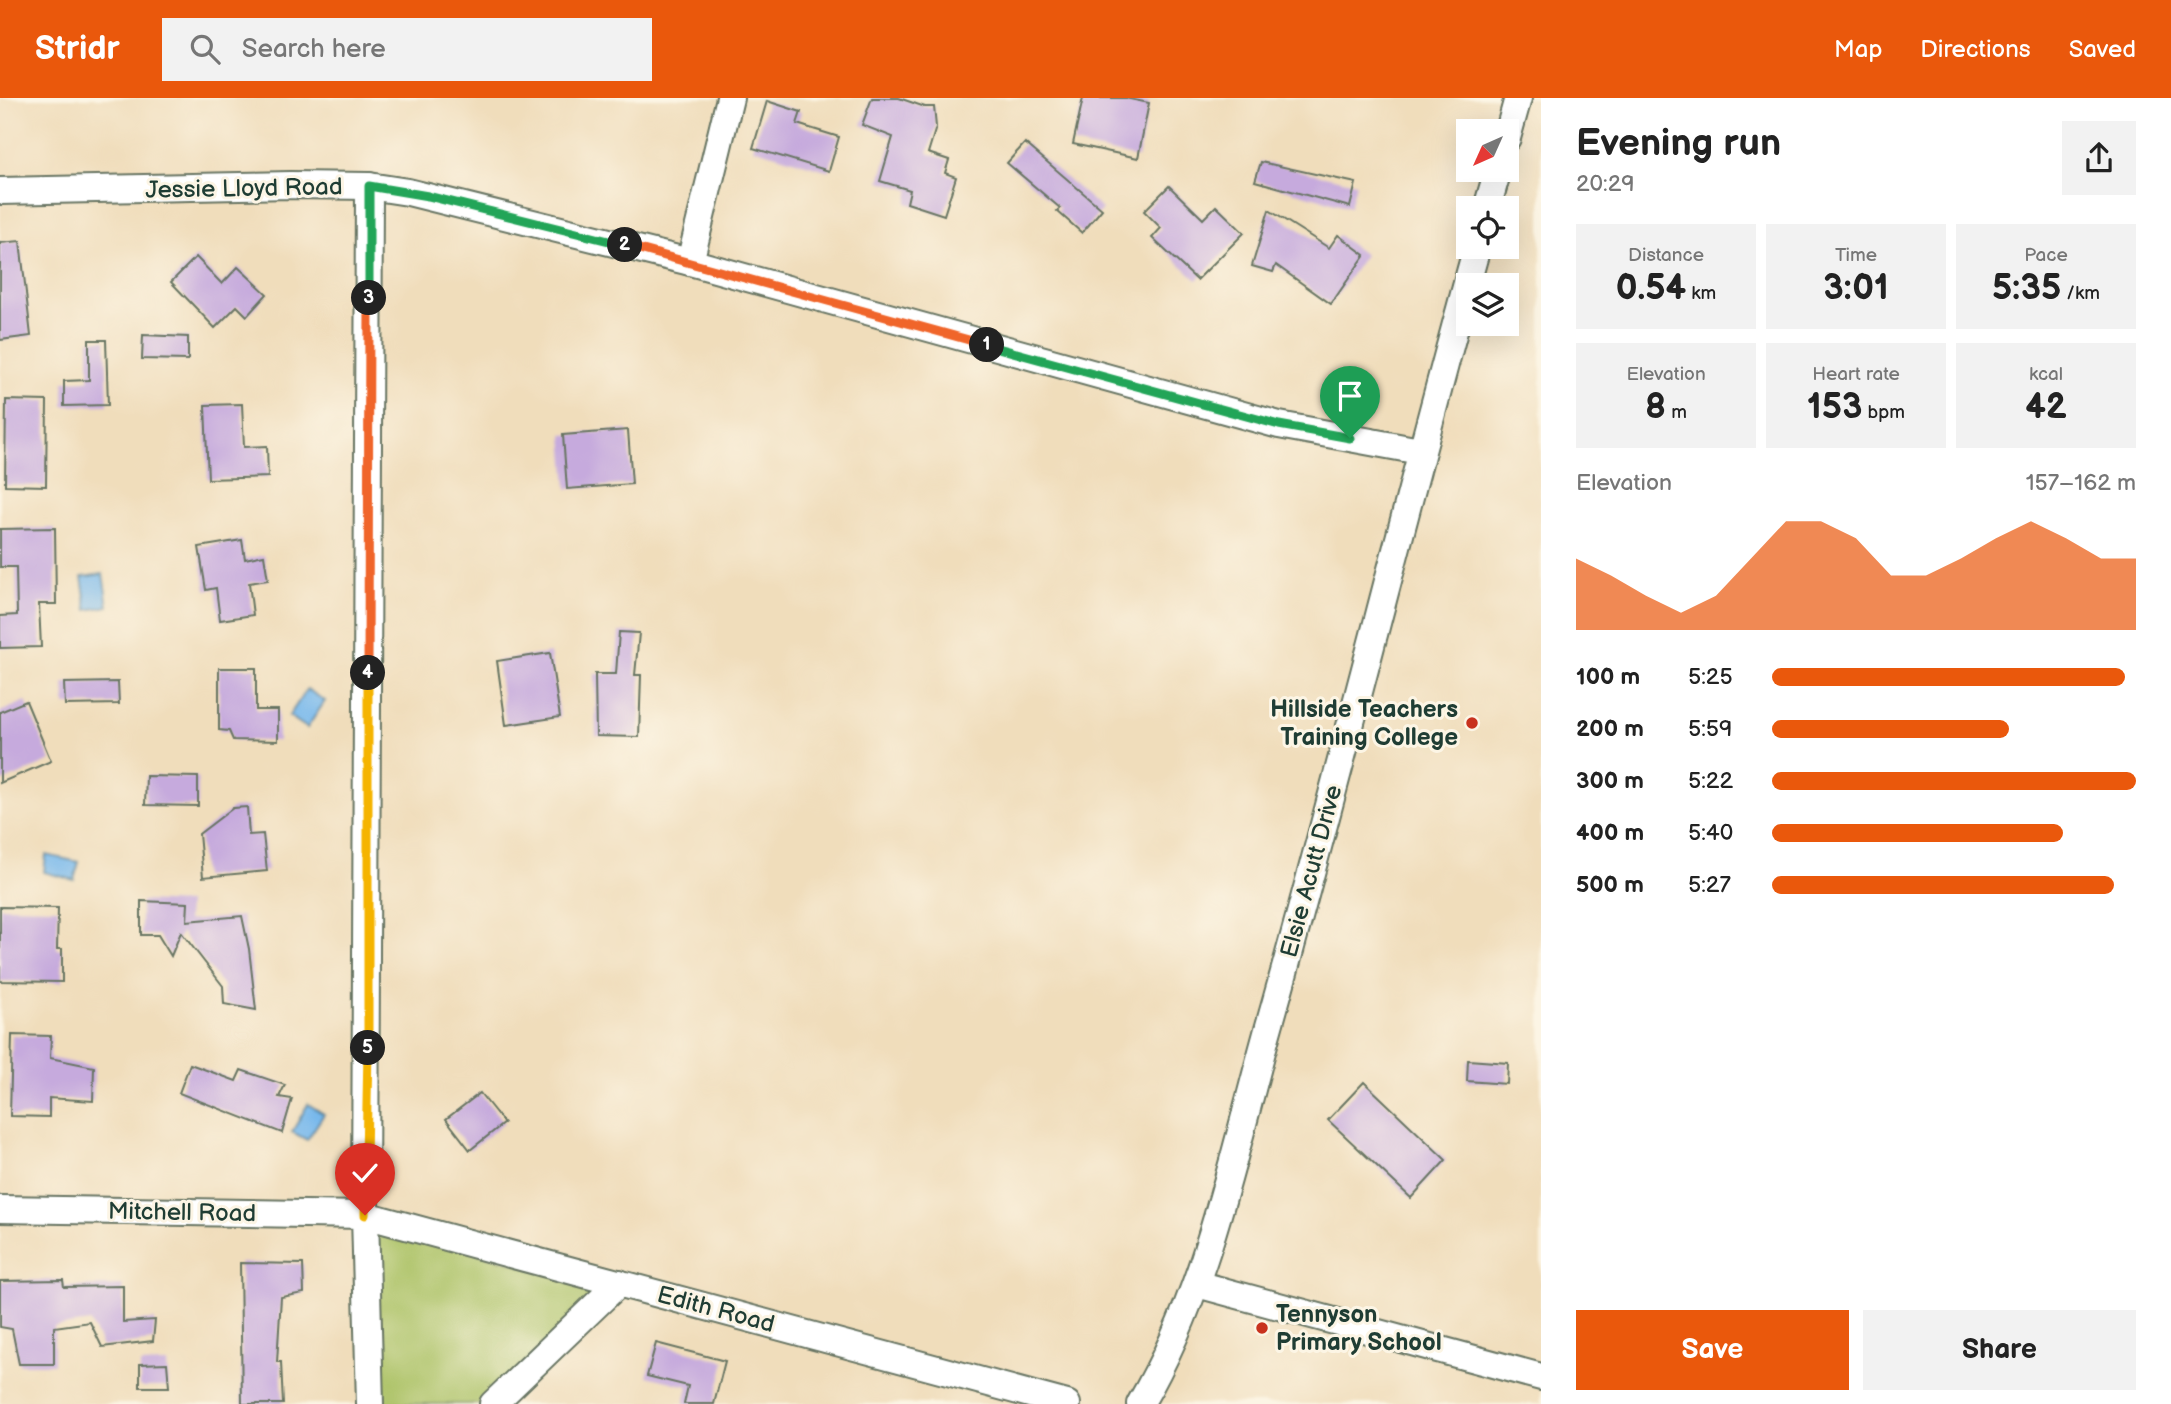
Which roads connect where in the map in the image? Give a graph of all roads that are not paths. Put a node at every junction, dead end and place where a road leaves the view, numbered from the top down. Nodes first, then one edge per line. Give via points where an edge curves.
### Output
1 (730, 98) edge
2 (1518, 98) edge
3 (1512, 119) edge
4 (369, 186) junction
5 (0, 191) edge
6 (1473, 259) edge
7 (690, 262) junction
8 (1420, 451) junction
9 (0, 1209) edge
10 (365, 1215) junction
11 (619, 1283) junction
12 (1196, 1284) junction
13 (1541, 1377) edge
14 (370, 1404) edge
15 (493, 1404) edge
16 (1067, 1404) edge
17 (1140, 1404) edge

1 - 7 street
2 - 3 street
4 - 5 street, Jessie Lloyd Road
4 - 7 street, Jessie Lloyd Road via 428,196
4 - 10 street
6 - 8 street, Elsie Acutt Drive
7 - 8 street, Jessie Lloyd Road via 1266,421
8 - 12 street, Elsie Acutt Drive via 1303,906
9 - 10 street, Mitchell Road
10 - 11 street, Edith Road
10 - 14 street
11 - 15 street
11 - 16 street, Edith Road
12 - 13 street
12 - 17 street, Elsie Acutt Drive via 1163,1364

